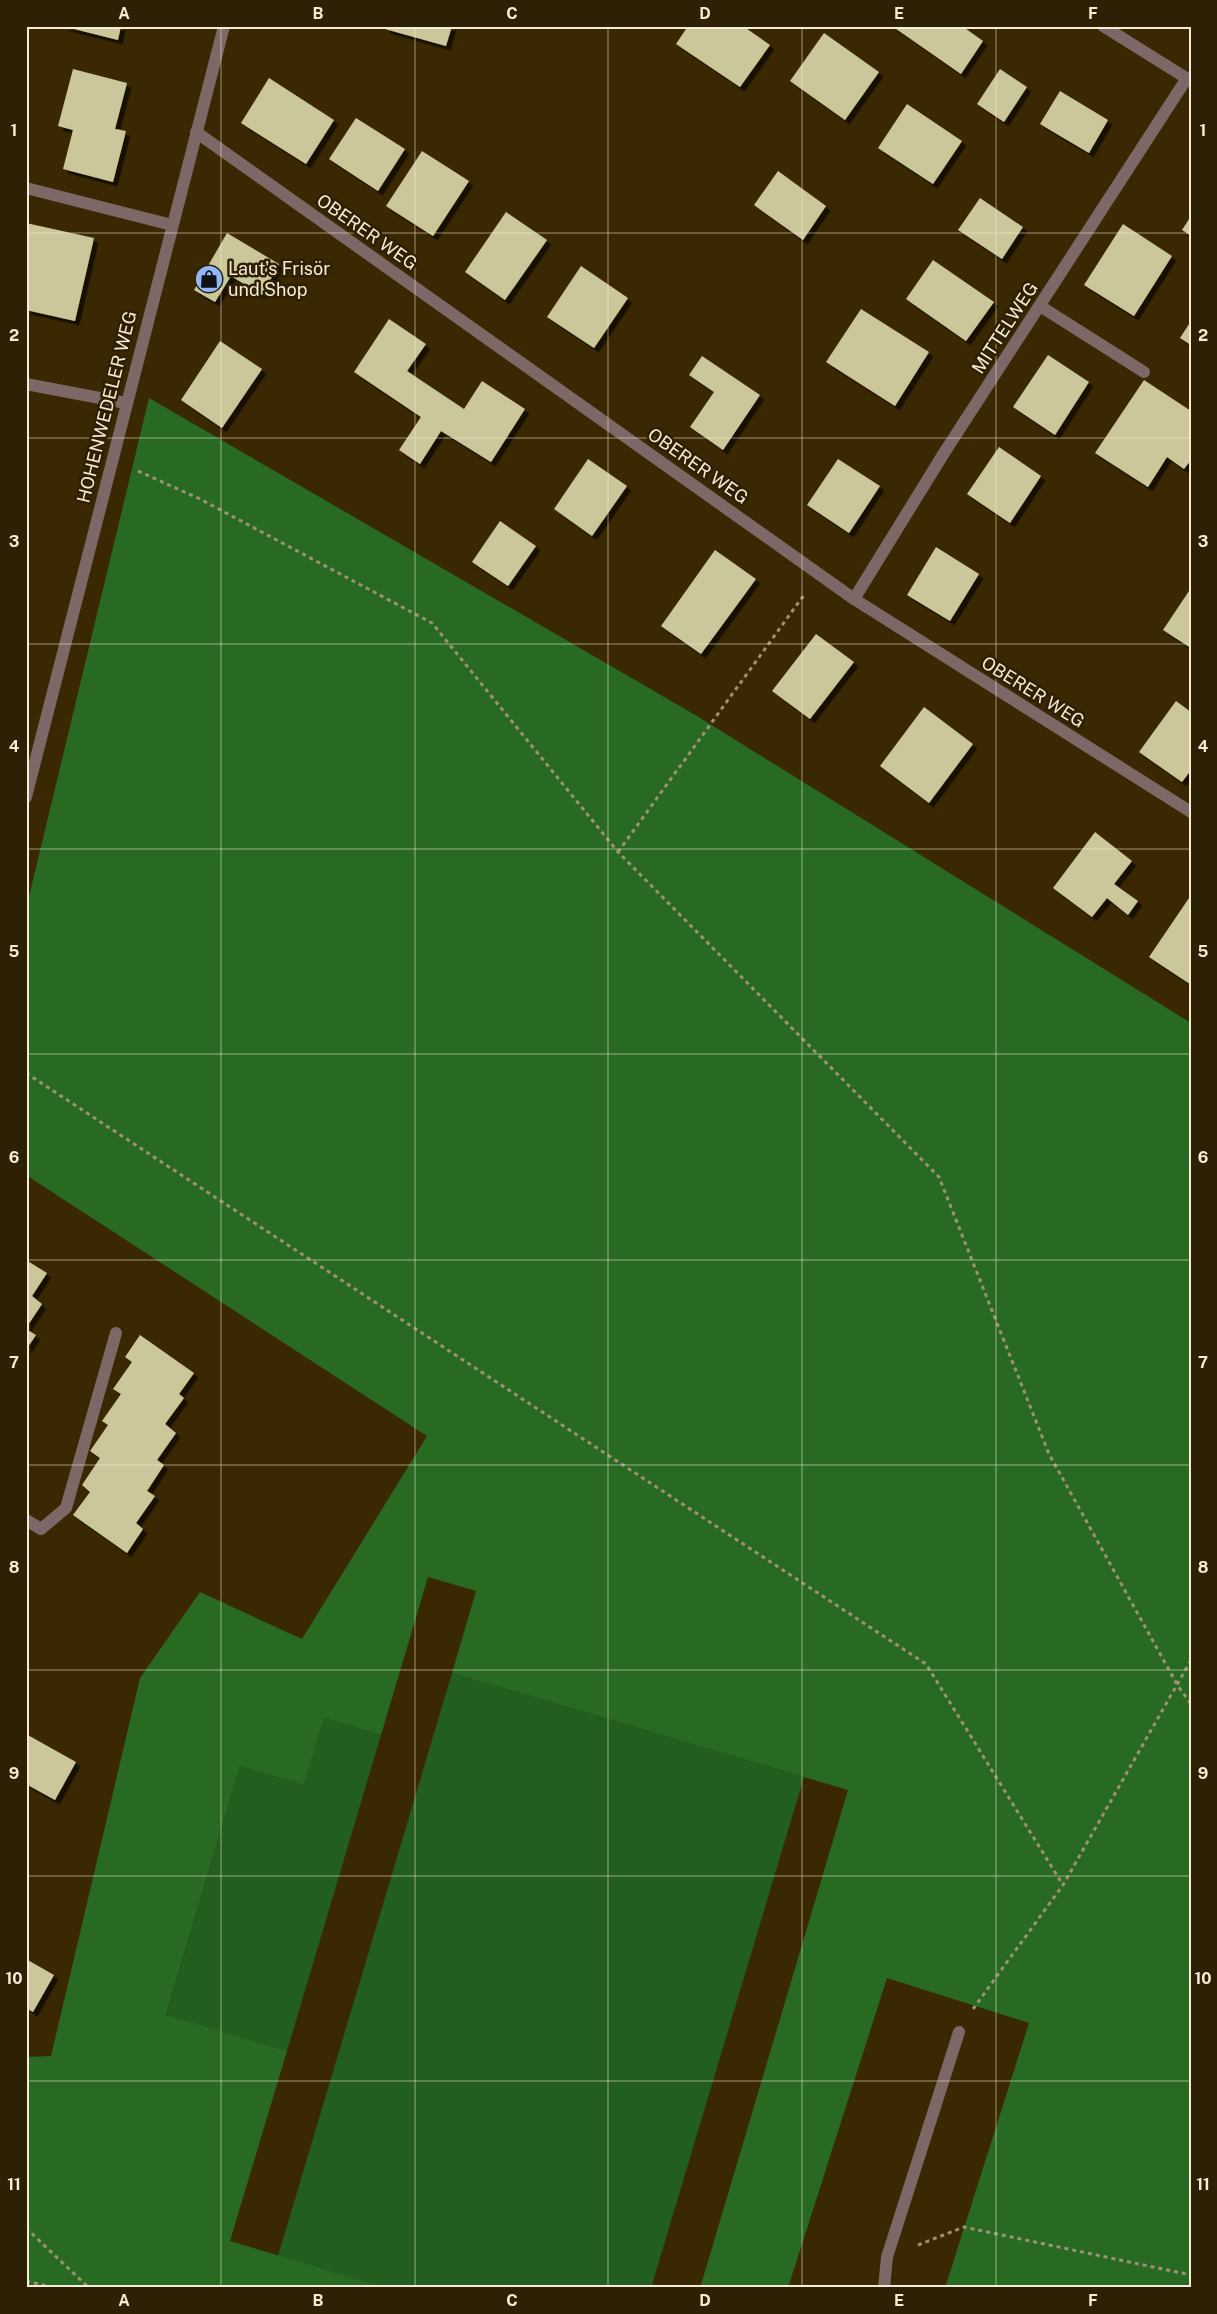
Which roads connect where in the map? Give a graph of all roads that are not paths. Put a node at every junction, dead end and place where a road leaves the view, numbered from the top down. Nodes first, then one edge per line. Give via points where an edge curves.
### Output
1 (224, 26) edge
2 (1103, 26) edge
3 (1189, 80) edge
4 (196, 132) junction
5 (26, 188) edge
6 (172, 225) junction
7 (1040, 306) junction
8 (1144, 372) dead end
9 (26, 384) edge
10 (126, 403) junction
11 (854, 599) junction
12 (26, 796) edge
13 (1191, 812) edge
14 (116, 1333) dead end
15 (26, 1520) edge
16 (959, 2032) road end
17 (884, 2288) edge

1 - 4 street, HOHENWEDELER WEG
2 - 3 street
3 - 7 street, MITTELWEG
4 - 6 street, HOHENWEDELER WEG
4 - 11 street, OBERER WEG
5 - 6 street
6 - 10 street, HOHENWEDELER WEG
7 - 8 street
7 - 11 street, MITTELWEG
9 - 10 street
10 - 12 street, HOHENWEDELER WEG
11 - 13 street, OBERER WEG
14 - 15 street via 66,1508 41,1529
16 - 17 street via 887,2257

